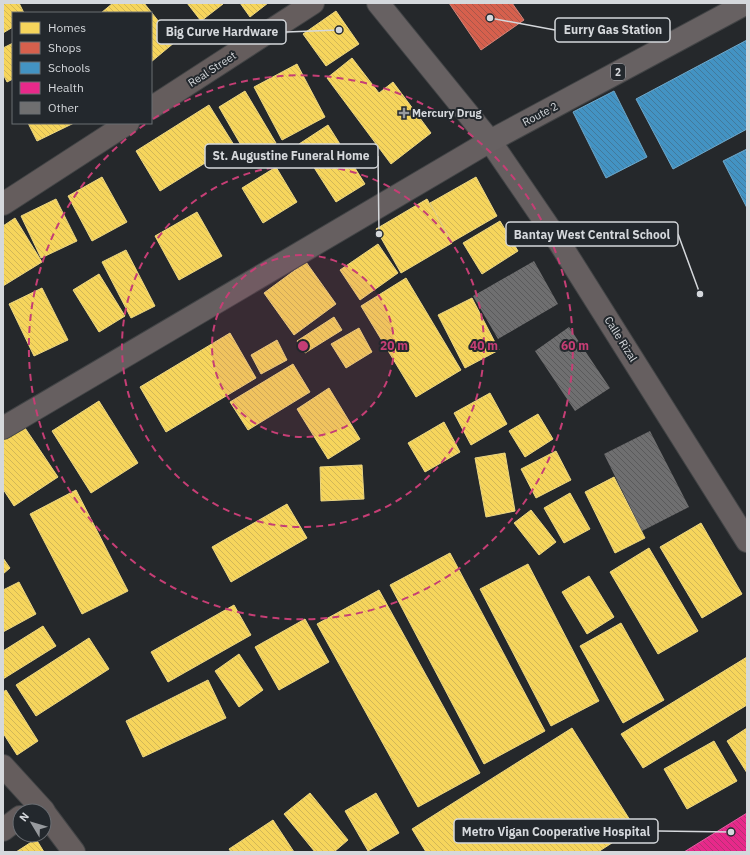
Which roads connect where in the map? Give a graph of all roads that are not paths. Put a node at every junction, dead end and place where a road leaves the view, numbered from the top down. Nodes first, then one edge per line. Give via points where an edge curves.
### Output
1 (313, 3) edge
2 (378, 3) edge
3 (747, 3) edge
4 (152, 107) edge
5 (126, 124) edge
6 (490, 141) junction
7 (3, 204) edge
8 (3, 428) edge
9 (747, 540) edge
10 (3, 766) edge
11 (33, 803) edge
12 (12, 823) edge
13 (52, 826) edge
14 (3, 830) edge
15 (74, 852) edge

1 - 4 street, Real Street
2 - 6 highway
3 - 6 highway, Route 2 / 2
5 - 7 street
6 - 8 main road
6 - 9 main road, Calle Rizal via 560,242
10 - 11 street
12 - 14 street
13 - 15 street

